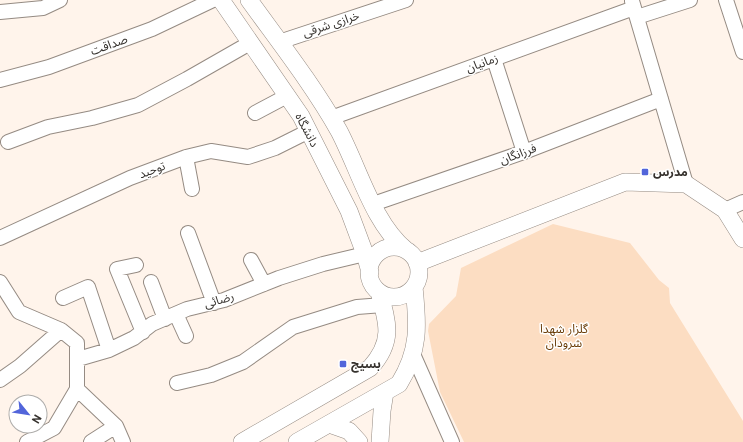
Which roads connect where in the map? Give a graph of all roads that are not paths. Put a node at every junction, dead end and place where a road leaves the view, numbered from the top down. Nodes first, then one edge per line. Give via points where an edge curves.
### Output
1 (60, 0) edge
2 (213, 0) edge
3 (221, 0) edge
4 (249, 0) edge
5 (406, 0) edge
6 (690, 0) edge
7 (726, 0) edge
8 (197, 3) edge
9 (634, 8) edge
10 (0, 12) edge
11 (279, 42) junction
12 (250, 43) junction
13 (743, 52) edge
14 (494, 59) junction
15 (0, 80) edge
16 (287, 96) junction
17 (661, 100) junction
18 (255, 112) dead end
19 (331, 118) junction
20 (309, 131) junction
21 (8, 142) dead end
22 (524, 152) junction
23 (186, 157) junction
24 (686, 184) junction
25 (192, 189) dead end
26 (743, 202) edge
27 (374, 204) junction
28 (724, 210) junction
29 (188, 232) dead end
30 (0, 238) edge
31 (743, 239) edge
32 (366, 254) junction
33 (412, 256) junction
34 (251, 260) dead end
35 (136, 265) dead end
36 (370, 272) junction
37 (0, 282) edge
38 (151, 282) dead end
39 (264, 284) junction
40 (414, 287) junction
41 (63, 298) dead end
42 (381, 299) junction
43 (214, 303) junction
44 (171, 316) junction
45 (61, 330) junction
46 (143, 332) junction
47 (186, 336) dead end
48 (109, 350) junction
49 (413, 354) junction
50 (78, 359) junction
51 (0, 380) edge
52 (177, 382) dead end
53 (77, 389) junction
54 (386, 392) junction
55 (330, 424) junction
56 (116, 426) junction
57 (27, 442) edge
58 (91, 442) edge
59 (123, 442) edge
60 (242, 442) edge
61 (297, 442) edge
62 (359, 442) edge
63 (380, 442) edge
64 (452, 442) edge

1 - 10 street via 43,8
2 - 8 street, صداقت
3 - 12 main road, دانشگاه
4 - 11 main road
5 - 11 street, خرازی شرقی
6 - 9 street, زمانیان
7 - 13 street
8 - 15 street, صداقت via 152,29 49,66
9 - 14 street, زمانیان
9 - 17 street
11 - 19 main road
12 - 16 main road, دانشگاه
12 - 21 street via 138,104 92,118 48,127
14 - 19 street, زمانیان
14 - 22 street
16 - 18 street
16 - 20 main road, دانشگاه
17 - 22 street, فرزانگان
17 - 24 street
19 - 27 main road
20 - 23 street, توحید via 275,148 248,157 211,151
20 - 32 main road, دانشگاه
22 - 27 street, فرزانگان
23 - 25 street
23 - 30 street, توحید via 130,178
24 - 28 main road
24 - 33 main road via 625,182
26 - 28 street
27 - 33 main road via 396,241
28 - 31 main road
29 - 43 street
32 - 36 main road, دانشگاه
32 - 39 street, رضائی via 323,264
33 - 36 main road via 398,248 381,251 375,257
33 - 40 main road via 419,271
34 - 39 street
35 - 46 street via 117,269
36 - 42 main road via 370,279
37 - 45 street via 19,312
38 - 44 street
39 - 43 street, رضائی
40 - 42 main road via 402,296 386,296
40 - 49 main road via 417,336
41 - 48 street via 88,287
42 - 52 street via 293,328 243,362 211,375
42 - 60 main road via 387,329 385,343 381,356 370,368
43 - 44 street, رضائی
44 - 46 street, رضائی via 152,324
44 - 47 street
45 - 50 street via 77,343
45 - 51 street
46 - 48 street, رضائی
48 - 50 street, رضائی
49 - 54 main road via 399,384
49 - 64 street
50 - 53 street
53 - 56 street
53 - 57 street via 54,428
54 - 55 main road
54 - 63 main road
55 - 61 main road
55 - 62 main road via 349,432
56 - 58 street
56 - 59 street

